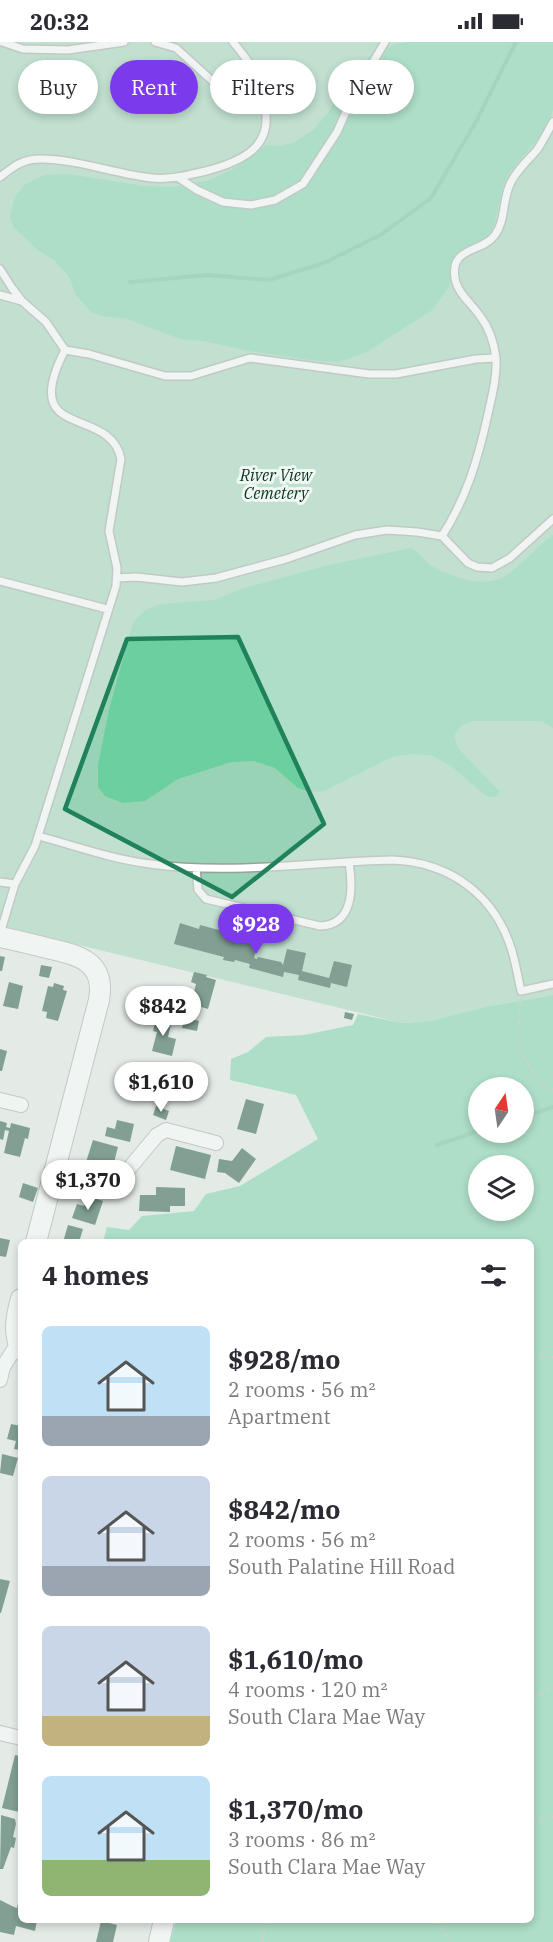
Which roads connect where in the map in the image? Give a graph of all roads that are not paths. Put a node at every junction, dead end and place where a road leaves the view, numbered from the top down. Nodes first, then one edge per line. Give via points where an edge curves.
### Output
1 (2, 42) edge
2 (124, 42) edge
3 (155, 42) edge
4 (233, 42) edge
5 (385, 42) edge
6 (246, 60) edge
7 (210, 79) edge
8 (266, 114) edge
9 (553, 122) edge
10 (0, 177) edge
11 (179, 178) junction
12 (0, 269) edge
13 (0, 296) edge
14 (22, 301) junction
15 (64, 350) junction
16 (496, 358) junction
17 (553, 519) edge
18 (442, 536) junction
19 (117, 578) junction
20 (0, 581) edge
21 (107, 609) junction
22 (39, 836) junction
23 (349, 862) junction
24 (196, 868) junction
25 (0, 882) edge
26 (15, 884) junction
27 (0, 936) edge
28 (553, 984) edge
29 (0, 1100) edge
30 (21, 1105) dead end
31 (216, 1143) dead end
32 (56, 1166) junction
33 (37, 1239) edge
34 (18, 1313) edge
35 (18, 1338) edge
36 (18, 1347) edge
37 (0, 1380) edge
38 (0, 1732) edge
39 (18, 1737) edge
40 (163, 1923) edge
41 (159, 1942) edge

1 - 2 lane via 23,50 68,50
3 - 7 lane via 176,48
4 - 6 lane
5 - 11 lane via 337,132 303,184 275,200 250,206 223,202
8 - 11 lane via 266,131 251,151 230,163
9 - 16 lane via 509,186 494,237 456,262 456,283 488,328
10 - 11 lane via 17,164 39,159 153,178
12 - 14 lane
13 - 14 lane
14 - 15 lane via 46,322
15 - 16 lane via 165,376 191,376 250,358 396,374
15 - 19 lane via 50,383 53,402 65,415 104,434 120,451 109,531
16 - 18 lane via 495,381 476,467
17 - 18 lane via 510,558 492,568 468,563
18 - 19 lane via 387,530 355,535 216,578 182,582
19 - 21 lane
20 - 21 lane
21 - 22 lane
22 - 24 lane via 118,859
22 - 26 lane
23 - 24 lane
23 - 24 lane via 348,907 341,918 327,926 206,899 198,890
23 - 28 lane via 420,862 466,884 488,905 506,934 521,991
25 - 26 lane
26 - 27 lane
27 - 32 street via 75,955 92,966 100,982 99,1000
29 - 30 street
31 - 32 street via 166,1130 128,1170 119,1174 102,1177
32 - 33 street
34 - 35 street
36 - 37 street via 6,1362
38 - 39 street
40 - 41 street

